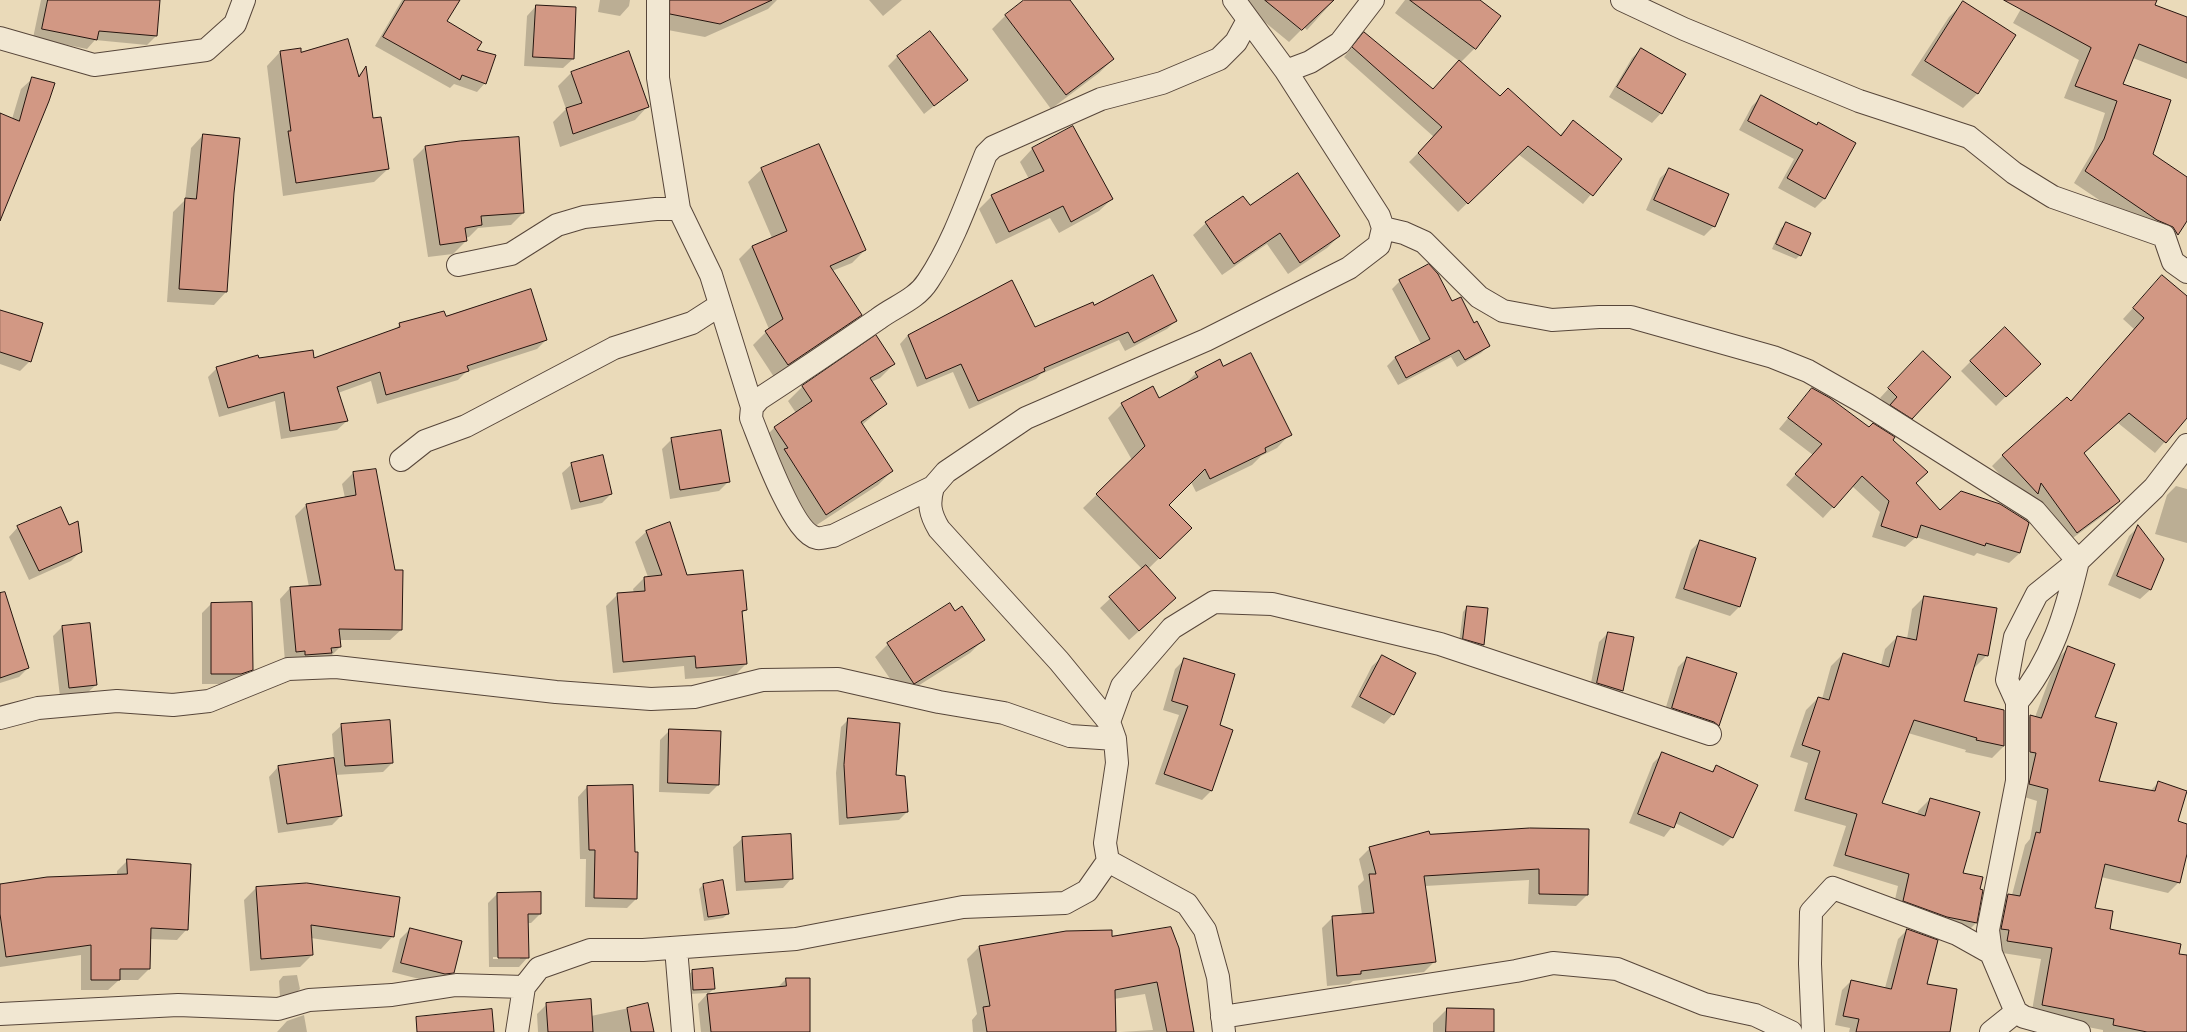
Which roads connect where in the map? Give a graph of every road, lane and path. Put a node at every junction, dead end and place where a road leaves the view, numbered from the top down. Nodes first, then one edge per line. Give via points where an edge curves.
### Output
1 (244, 0) edge
2 (658, 0) edge
3 (1234, 0) edge
4 (1372, 0) edge
5 (1622, 0) edge
6 (1248, 20) junction
7 (0, 38) edge
8 (1286, 71) junction
9 (679, 209) junction
10 (1383, 228) junction
11 (458, 265) dead end
12 (2187, 272) edge
13 (720, 305) junction
14 (752, 407) junction
15 (2187, 446) edge
16 (401, 460) dead end
17 (933, 487) junction
18 (2078, 561) junction
19 (2017, 702) junction
20 (0, 718) edge
21 (1112, 731) junction
22 (1710, 734) dead end
23 (1108, 861) junction
24 (676, 948) junction
25 (1990, 953) junction
26 (524, 987) junction
27 (2016, 1012) junction
28 (0, 1014) edge
29 (1223, 1024) edge
30 (517, 1032) edge
31 (683, 1032) edge
32 (1791, 1032) edge
33 (1814, 1032) edge
34 (1991, 1032) edge
35 (2079, 1032) edge

1 - 7 street via 235,24 206,50 94,65
2 - 9 street via 658,78
3 - 6 street
4 - 8 street via 1340,43 1310,62
5 - 12 street via 1684,29 1859,101 1969,137 2014,173 2053,197 2164,236 2173,262
6 - 8 street
6 - 14 street via 1236,42 1219,59 1162,83 1100,99 993,147 986,154 950,242 928,282 910,300 759,399
8 - 10 street via 1379,216
9 - 11 street via 584,217 557,225 511,254
9 - 13 street via 711,275
10 - 17 street via 1379,244 1350,268 1206,340 1026,418 946,472
10 - 18 street via 1404,233 1424,242 1479,297 1503,310 1552,320 1631,317 1772,356 1808,371 1866,404 2035,511
13 - 14 street
13 - 16 street via 692,323 614,348 466,426 425,441
14 - 17 street via 752,418 775,480 806,531 817,538 833,536
15 - 18 street via 2154,488
17 - 21 street via 929,501 931,515 939,529 1058,661
18 - 19 street via 2067,609 2051,648 2031,685
18 - 19 street via 2037,594 2015,637 2007,680
19 - 25 street via 2017,781 1988,930
20 - 21 street via 38,708 118,701 173,705 209,701 288,669 336,667 556,692 651,699 694,696 762,680 838,679 1004,714 1070,736
21 - 22 street via 1122,686 1172,628 1214,602 1272,604 1440,644
21 - 23 street via 1117,763 1105,843
23 - 24 street via 1087,891 1065,903 963,907 796,939
23 - 29 street via 1187,904 1205,930 1218,977
24 - 26 street via 590,950 539,968
24 - 31 street
25 - 27 street
25 - 33 street via 1957,934 1833,888 1811,912 1810,964
26 - 28 street via 456,985 392,995 309,1000 278,1009 178,1005
26 - 30 street
27 - 34 street
27 - 35 street via 2024,1017
29 - 32 street via 1516,972 1553,963 1617,969 1704,1004 1755,1015

